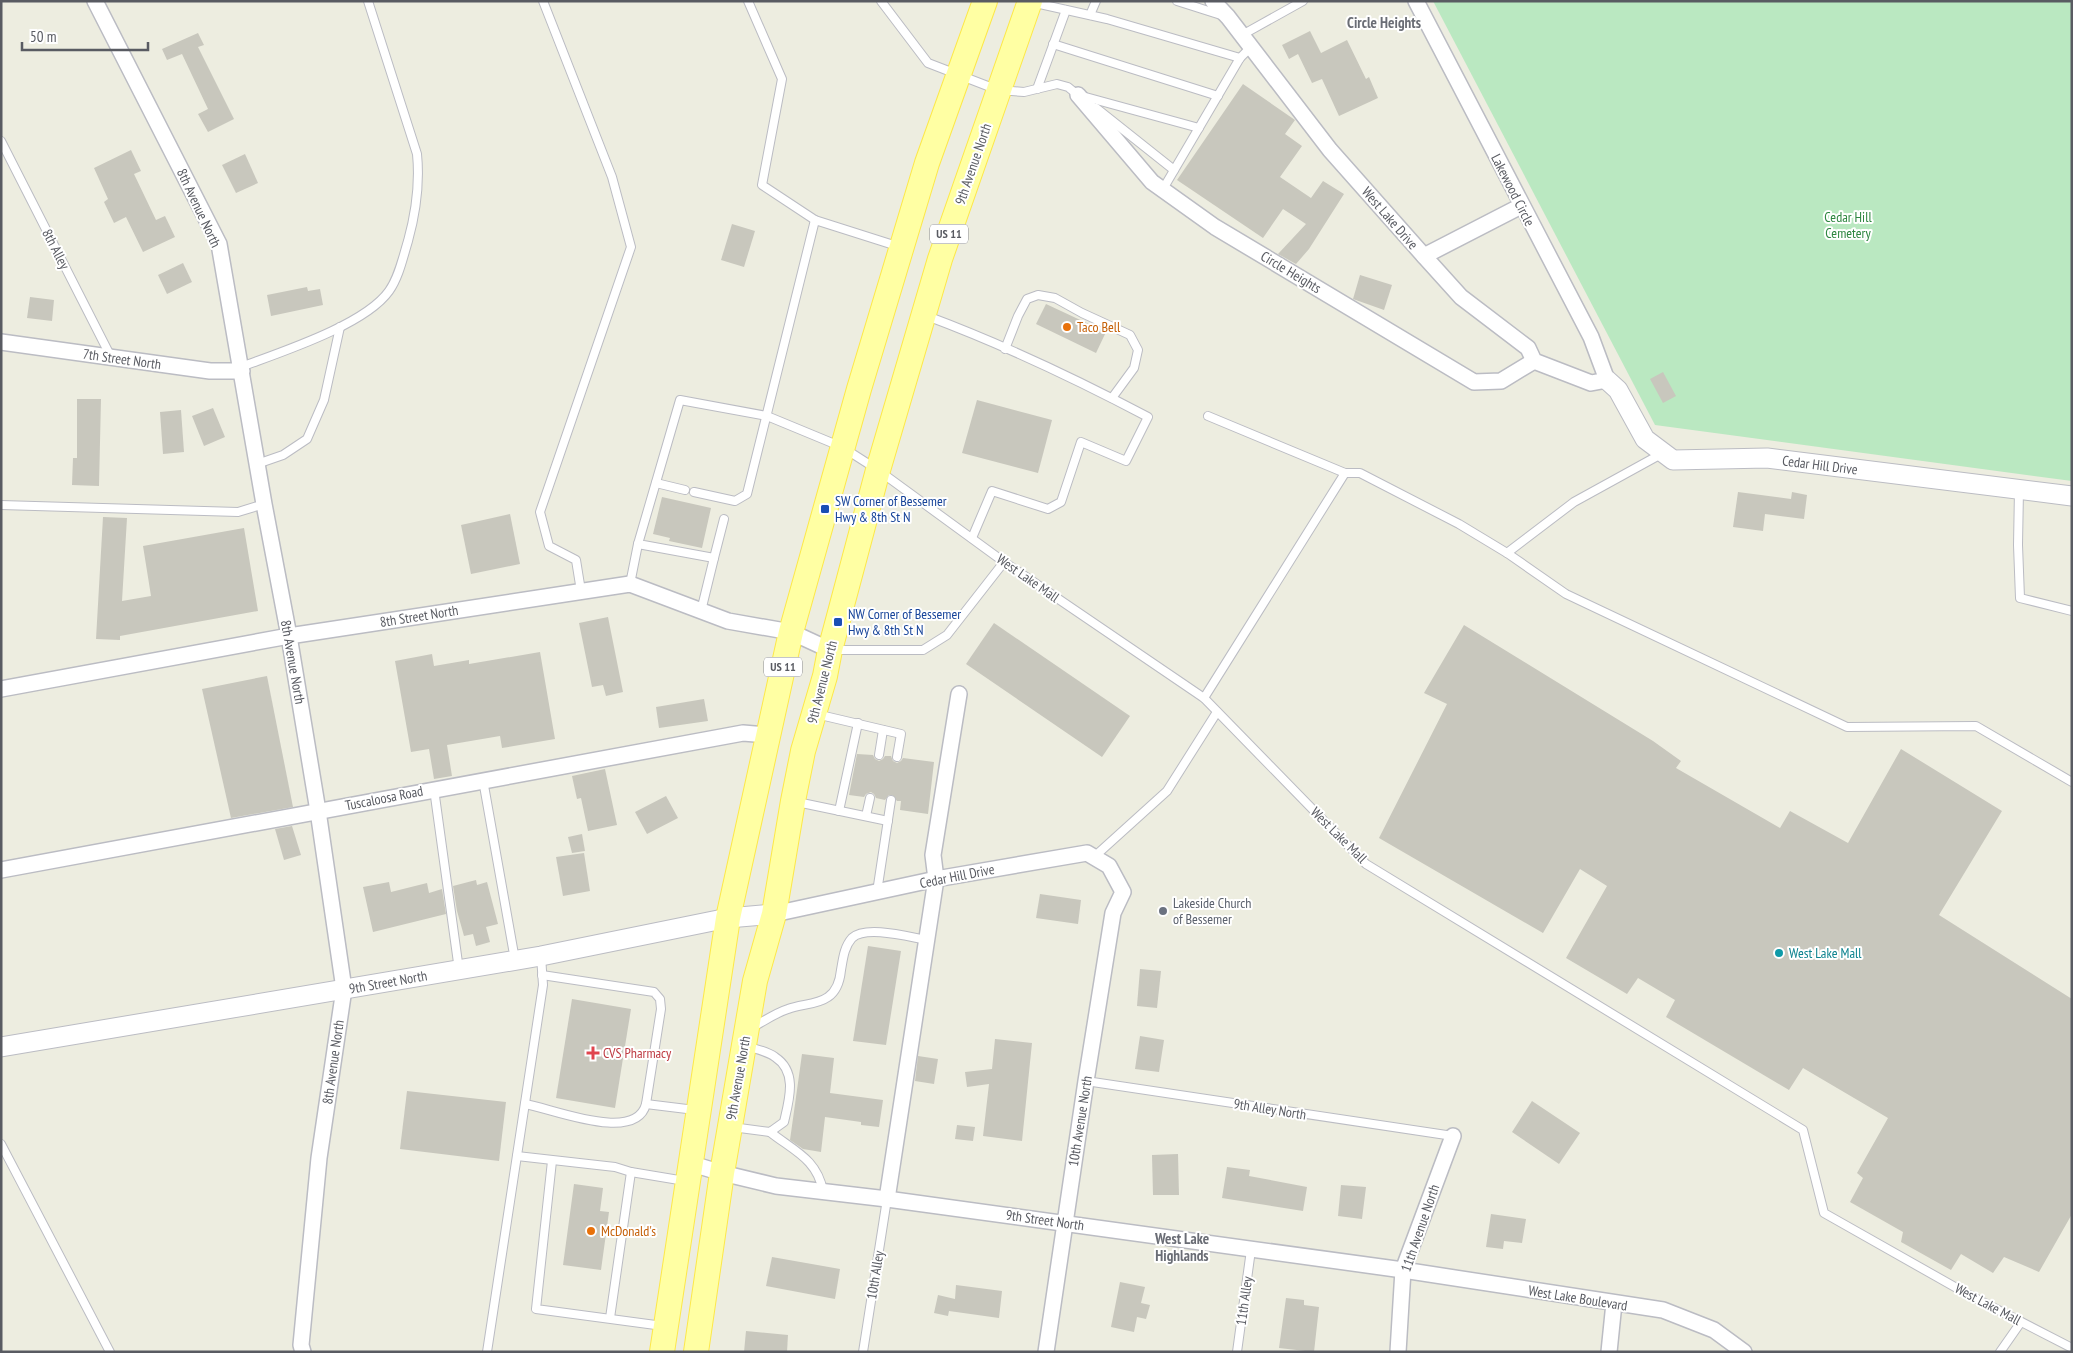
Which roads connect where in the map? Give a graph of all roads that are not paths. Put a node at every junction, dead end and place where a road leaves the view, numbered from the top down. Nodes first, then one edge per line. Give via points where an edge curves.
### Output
1 (95, 1) edge
2 (368, 1) edge
3 (543, 1) edge
4 (748, 1) edge
5 (881, 1) edge
6 (985, 1) edge
7 (1030, 1) edge
8 (1096, 1) edge
9 (1177, 1) edge
10 (1213, 1) edge
11 (1303, 1) edge
12 (1416, 1) edge
13 (1066, 10) junction
14 (1090, 15) junction
15 (1228, 16) junction
16 (1247, 41) junction
17 (1053, 44) junction
18 (1240, 58) junction
19 (958, 76) junction
20 (1037, 89) junction
21 (998, 90) junction
22 (1078, 95) junction
23 (1218, 96) junction
24 (1199, 128) junction
25 (1, 141) edge
26 (1174, 170) junction
27 (1163, 190) junction
28 (1521, 206) junction
29 (816, 220) junction
30 (902, 247) junction
31 (1424, 256) junction
32 (923, 315) junction
33 (340, 326) junction
34 (1, 342) edge
35 (1006, 349) junction
36 (111, 357) junction
37 (1534, 360) junction
38 (242, 369) junction
39 (1607, 380) junction
40 (1112, 398) junction
41 (767, 416) junction
42 (1208, 416) dead end
43 (842, 447) junction
44 (1664, 453) junction
45 (257, 464) junction
46 (878, 470) junction
47 (1345, 473) junction
48 (656, 483) junction
49 (685, 490) dead end
50 (2019, 490) junction
51 (694, 492) dead end
52 (2072, 496) edge
53 (264, 504) junction
54 (1, 505) edge
55 (724, 519) dead end
56 (972, 538) junction
57 (638, 544) junction
58 (1506, 553) junction
59 (714, 558) junction
60 (1004, 562) junction
61 (630, 584) junction
62 (581, 592) junction
63 (701, 611) junction
64 (2072, 611) edge
65 (791, 632) junction
66 (290, 636) junction
67 (830, 650) junction
68 (1, 689) edge
69 (960, 694) dead end
70 (1204, 698) junction
71 (1217, 712) junction
72 (814, 713) junction
73 (858, 723) junction
74 (883, 730) junction
75 (767, 736) junction
76 (879, 755) dead end
77 (897, 757) dead end
78 (483, 780) junction
79 (2072, 782) edge
80 (434, 789) junction
81 (870, 798) dead end
82 (891, 800) dead end
83 (793, 801) junction
84 (318, 810) junction
85 (839, 811) junction
86 (866, 816) junction
87 (888, 821) junction
88 (1094, 857) junction
89 (1, 870) edge
90 (936, 879) junction
91 (877, 892) junction
92 (774, 914) junction
93 (728, 918) junction
94 (927, 940) junction
95 (541, 956) junction
96 (515, 960) junction
97 (459, 970) junction
98 (542, 975) junction
99 (344, 989) junction
100 (745, 1038) junction
101 (1, 1047) edge
102 (1086, 1081) junction
103 (524, 1104) junction
104 (646, 1104) junction
105 (698, 1111) junction
106 (730, 1127) junction
107 (770, 1132) junction
108 (1453, 1136) joint
109 (1, 1144) edge
110 (517, 1156) junction
111 (552, 1161) junction
112 (631, 1172) junction
113 (688, 1172) junction
114 (722, 1173) junction
115 (823, 1191) junction
116 (886, 1198) junction
117 (1065, 1223) junction
118 (1251, 1250) junction
119 (1403, 1270) junction
120 (1614, 1303) junction
121 (610, 1318) junction
122 (2021, 1322) junction
123 (666, 1327) junction
124 (2072, 1348) edge
125 (110, 1352) edge
126 (303, 1352) edge
127 (488, 1352) edge
128 (662, 1352) edge
129 (696, 1352) edge
130 (863, 1352) edge
131 (1046, 1352) edge
132 (1237, 1352) edge
133 (1398, 1352) edge
134 (1609, 1352) edge
135 (1744, 1352) edge
136 (2000, 1352) edge

1 - 38 street, 8th Avenue North via 219,244
2 - 33 lane via 417,154 419,177 414,217 401,265 390,290 372,308
3 - 62 lane via 612,177 631,248 540,512 549,546 576,560
4 - 29 lane via 782,79 762,185
5 - 19 lane via 928,63
6 - 19 main road, US 11
7 - 13 lane
7 - 21 main road, 9th Avenue North / US 11
8 - 14 lane
9 - 15 lane
10 - 15 street, West Lake Drive
11 - 16 lane
12 - 28 street, Lakewood Circle
13 - 14 lane
13 - 17 lane
14 - 18 lane
15 - 16 street, West Lake Drive
16 - 18 lane
16 - 31 street, West Lake Drive via 1330,150
17 - 20 lane
17 - 23 lane
18 - 23 lane
19 - 21 lane
19 - 30 main road, US 11
20 - 21 lane via 1024,92
20 - 22 lane via 1057,84
21 - 32 main road, 9th Avenue North / US 11
22 - 24 lane
22 - 26 lane
22 - 27 street, Circle Heights via 1152,182
23 - 24 lane
24 - 26 lane
25 - 36 lane, 8th Alley
26 - 27 lane
27 - 37 street, Circle Heights via 1215,227 1474,382 1502,382
28 - 31 street
28 - 39 street, Lakewood Circle via 1591,337
29 - 30 lane
29 - 41 lane
30 - 43 main road, US 11
31 - 37 street, West Lake Drive via 1461,297 1528,348
32 - 35 lane
32 - 46 main road, 9th Avenue North / US 11
33 - 38 lane
33 - 45 lane via 324,400 308,439 283,455
34 - 36 street, 7th Street North
35 - 40 lane
35 - 40 lane via 1028,299 1038,296 1055,298 1130,335 1138,350 1134,368
36 - 38 street, 7th Street North via 210,371
37 - 39 street, West Lake Drive via 1591,383
38 - 45 street, 8th Avenue North
39 - 44 street, Cedar Hill Drive via 1618,390 1645,439
40 - 56 lane via 1148,417 1126,461 1081,442 1062,502 1048,509 992,491
41 - 43 lane, West Lake Mall
41 - 48 lane, West Lake Mall via 680,400
41 - 51 lane via 747,494 734,502
42 - 47 lane
43 - 46 lane, West Lake Mall
43 - 65 main road, US 11
44 - 50 street, Cedar Hill Drive via 1672,460 1768,458
44 - 58 lane via 1574,502
45 - 53 street, 8th Avenue North
46 - 56 lane, West Lake Mall
46 - 67 main road, 9th Avenue North / US 11
47 - 58 lane via 1360,473 1459,524
47 - 70 lane
48 - 49 lane
48 - 57 lane
50 - 52 street, Cedar Hill Drive
50 - 64 lane via 2020,598
53 - 54 lane via 238,512
53 - 66 street, 8th Avenue North
55 - 59 lane
56 - 60 lane, West Lake Mall
57 - 59 lane
57 - 61 lane
58 - 79 lane via 1566,594 1846,727 1976,726
59 - 63 lane
60 - 67 lane via 947,635 923,650
60 - 70 lane, West Lake Mall
61 - 62 street, 8th Street North
61 - 63 street
62 - 66 street, 8th Street North
63 - 65 street via 728,621
65 - 67 street
65 - 75 main road, US 11
66 - 68 street, 8th Street North
66 - 84 street, 8th Avenue North
67 - 72 main road, 9th Avenue North / US 11
69 - 90 street via 933,855
70 - 71 lane, West Lake Mall
71 - 88 lane via 1167,791
71 - 122 lane, West Lake Mall via 1366,864 1803,1130 1824,1213
72 - 73 lane
72 - 83 main road, 9th Avenue North / US 11
73 - 74 lane
73 - 85 lane
74 - 76 lane
74 - 77 lane via 901,734
75 - 78 street, Tuscaloosa Road via 743,733
75 - 93 main road, US 11
78 - 80 street, Tuscaloosa Road
78 - 96 lane
80 - 84 street, Tuscaloosa Road
80 - 97 lane
81 - 86 lane
82 - 87 lane
83 - 85 lane
83 - 92 main road, 9th Avenue North / US 11
84 - 89 street, Tuscaloosa Road
84 - 99 street, 8th Avenue North
85 - 86 lane
86 - 87 lane
87 - 91 lane
88 - 90 street, Cedar Hill Drive via 1087,852
88 - 102 street, 10th Avenue North via 1109,866 1123,892 1113,913
90 - 91 street, Cedar Hill Drive
90 - 94 street
91 - 92 street, Cedar Hill Drive
92 - 93 street, 9th Street North
92 - 100 main road, 9th Avenue North / US 11 via 755,981
93 - 95 street, 9th Street North
93 - 105 main road, US 11
94 - 100 lane via 873,932 853,937 847,946 836,988 828,997 785,1010
94 - 116 street
95 - 96 street, 9th Street North
95 - 98 lane
96 - 97 street, 9th Street North
97 - 99 street, 9th Street North
98 - 103 lane
98 - 104 lane via 654,992 660,999
99 - 101 street, 9th Street North
99 - 126 street, 8th Avenue North via 320,1158 301,1345
100 - 106 main road, 9th Avenue North / US 11
100 - 107 lane via 776,1057 788,1071 791,1091 784,1122
102 - 108 lane, 9th Alley North
102 - 117 street, 10th Avenue North
103 - 104 lane via 617,1123 639,1116
103 - 110 lane
104 - 105 lane
105 - 113 main road, US 11
106 - 107 lane
106 - 114 main road, 9th Avenue North / US 11
107 - 115 lane via 810,1162 821,1180
108 - 119 street, 11th Avenue North
109 - 125 lane
110 - 111 lane
110 - 127 lane
111 - 112 lane via 615,1167
111 - 121 lane via 536,1309
112 - 113 lane
112 - 121 lane
113 - 114 street, 9th Street North
113 - 123 main road, US 11
114 - 115 street, 9th Street North via 776,1186
114 - 129 main road, 9th Avenue North / US 11
115 - 116 street, 9th Street North
116 - 117 street, 9th Street North
116 - 130 lane, 10th Alley
117 - 118 street, 9th Street North
117 - 131 street, 10th Avenue North
118 - 119 street, 9th Street North
118 - 132 lane, 11th Alley
119 - 120 street, West Lake Boulevard
119 - 133 street, 11th Avenue North
120 - 134 street
120 - 135 street, West Lake Boulevard via 1663,1310 1714,1330
121 - 123 lane
122 - 124 lane, West Lake Mall
122 - 136 lane
123 - 128 main road, US 11

